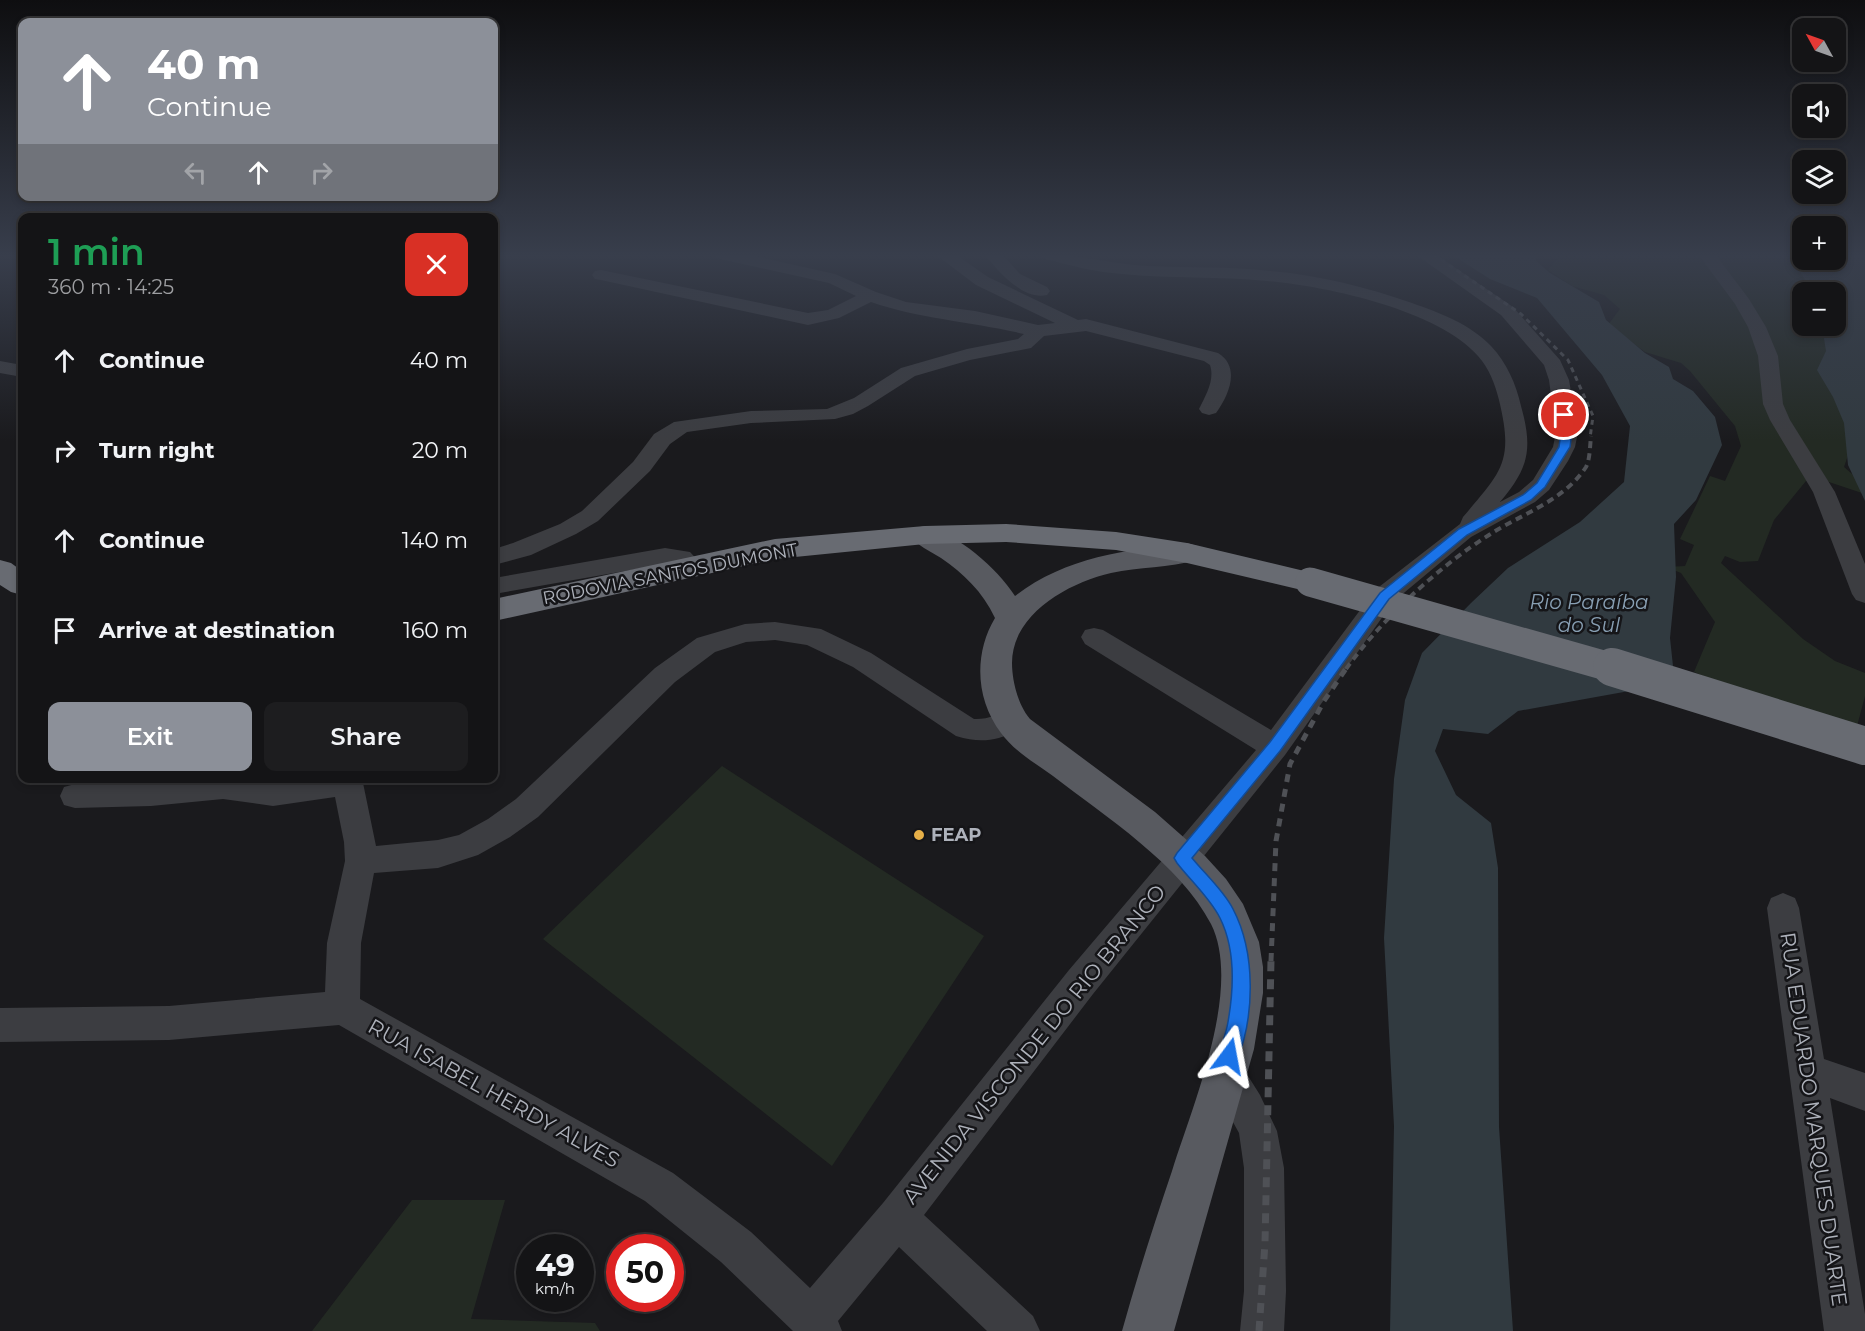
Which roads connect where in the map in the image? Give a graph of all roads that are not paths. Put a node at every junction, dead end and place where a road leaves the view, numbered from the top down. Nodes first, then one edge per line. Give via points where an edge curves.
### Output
1 (794, 316) edge
2 (822, 316) edge
3 (950, 316) edge
4 (1060, 316) edge
5 (1085, 316) edge
6 (1430, 316) edge
7 (1512, 316) edge
8 (1751, 316) edge
9 (1082, 326) junction
10 (1038, 331) junction
11 (0, 367) edge
12 (18, 370) edge
13 (1209, 409) dead end
14 (1463, 532) junction
15 (925, 535) junction
16 (1187, 553) junction
17 (498, 556) edge
18 (692, 567) junction
19 (0, 570) edge
20 (18, 582) edge
21 (498, 585) edge
22 (1865, 594) edge
23 (498, 609) edge
24 (1010, 617) junction
25 (1094, 637) dead end
26 (1011, 722) junction
27 (1865, 746) edge
28 (1275, 747) junction
29 (336, 783) edge
30 (348, 783) edge
31 (75, 796) dead end
32 (1182, 858) junction
33 (361, 861) junction
34 (1783, 908) dead end
35 (342, 1008) junction
36 (0, 1025) edge
37 (1806, 1071) junction
38 (1225, 1073) junction
39 (1865, 1092) edge
40 (897, 1217) junction
41 (816, 1325) edge
42 (1017, 1331) edge
43 (1148, 1331) edge
44 (1262, 1331) edge
45 (1846, 1331) edge

1 - 2 street
3 - 10 street via 987,333 1016,327
4 - 9 street
5 - 9 street
6 - 14 street via 1467,335 1498,367 1518,432 1514,471
7 - 14 street via 1553,364 1567,432 1564,447 1541,485 1527,497
8 - 22 street via 1768,356 1773,404 1824,492
9 - 10 street
9 - 13 street via 1216,359 1222,368
10 - 17 street via 1024,344 909,372 861,402 828,415 751,417 681,426 662,439 642,466 590,516 560,533
11 - 12 street
14 - 28 street, AVENIDA VISCONDE DO RIO BRANCO via 1384,596
15 - 16 highway, RODOVIA SANTOS DUMONT via 1056,535
15 - 18 highway, RODOVIA SANTOS DUMONT via 775,549
15 - 24 main road via 991,583
16 - 24 main road via 1085,569 1037,594
16 - 27 highway, RODOVIA SANTOS DUMONT, bridge via 1310,582 1556,650
18 - 21 street via 681,558 665,556
18 - 23 highway, RODOVIA SANTOS DUMONT
19 - 20 highway
24 - 26 main road via 997,642 994,662
25 - 28 street
26 - 32 main road
26 - 33 street via 976,732 862,660 812,636 775,631 745,633 706,645 665,675 527,808 499,828 467,846 438,854
28 - 32 street, AVENIDA VISCONDE DO RIO BRANCO
29 - 31 street via 273,794 223,787
30 - 33 street
32 - 38 main road via 1226,912 1238,942 1242,976 1237,1022
32 - 40 street, AVENIDA VISCONDE DO RIO BRANCO
33 - 35 street via 344,943
34 - 37 street, RUA EDUARDO MARQUES DUARTE
35 - 36 street via 169,1023
35 - 41 street, RUA ISABEL HERDY ALVES via 659,1187 736,1247
37 - 39 street
37 - 45 street, RUA EDUARDO MARQUES DUARTE
38 - 43 main road
38 - 44 street via 1258,1131 1264,1168
40 - 41 street, AVENIDA VISCONDE DO RIO BRANCO
40 - 42 street

